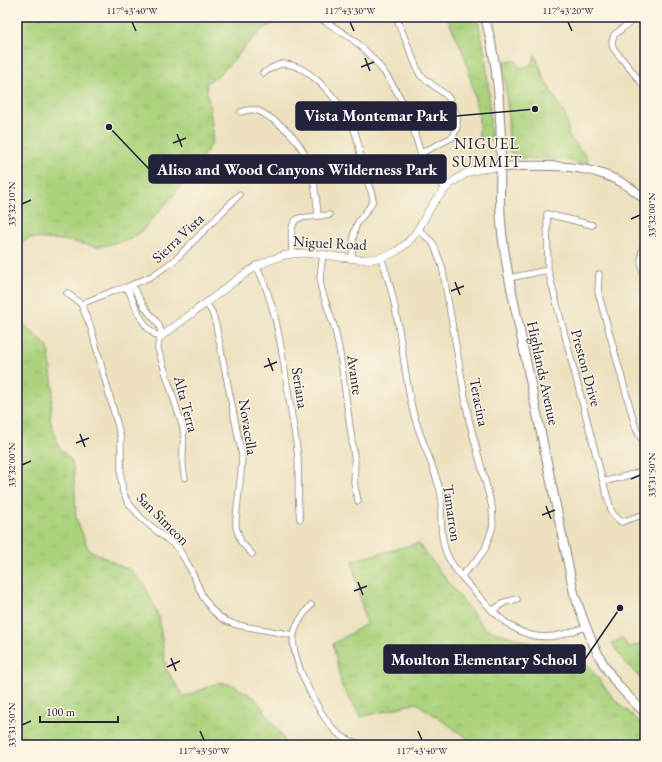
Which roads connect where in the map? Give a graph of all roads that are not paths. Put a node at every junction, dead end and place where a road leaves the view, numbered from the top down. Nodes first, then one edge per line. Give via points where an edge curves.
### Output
1 (396, 17) edge
2 (485, 17) edge
3 (637, 17) edge
4 (319, 18) edge
5 (645, 25) edge
6 (263, 74) dead end
7 (645, 88) edge
8 (241, 112) dead end
9 (421, 153) junction
10 (501, 167) junction
11 (446, 189) junction
12 (239, 195) dead end
13 (645, 200) edge
14 (329, 215) dead end
15 (318, 216) junction
16 (592, 225) dead end
17 (419, 230) junction
18 (645, 243) edge
19 (292, 253) junction
20 (323, 255) junction
21 (352, 258) junction
22 (381, 258) junction
23 (256, 265) junction
24 (548, 270) junction
25 (599, 274) dead end
26 (509, 278) junction
27 (645, 282) edge
28 (130, 286) junction
29 (67, 293) dead end
30 (206, 303) junction
31 (81, 304) junction
32 (160, 337) junction
33 (645, 444) edge
34 (645, 471) edge
35 (185, 478) dead end
36 (603, 482) junction
37 (358, 501) dead end
38 (645, 514) edge
39 (300, 519) dead end
40 (252, 554) dead end
41 (461, 576) junction
42 (517, 599) dead end
43 (310, 605) dead end
44 (492, 612) junction
45 (586, 627) junction
46 (293, 635) junction
47 (645, 712) edge
48 (363, 745) edge

1 - 9 street via 420,75 447,96 457,116 457,128 453,137
2 - 10 main road, Highlands Avenue via 497,90
3 - 5 street
3 - 7 street via 614,36 612,41 613,48
4 - 9 street via 352,39 381,68 408,114
6 - 21 street via 283,64 292,65 305,72 323,86 341,106 356,134 373,200 354,230
8 - 15 street via 251,109 262,112 292,135 306,156 312,172 316,186
9 - 11 street via 430,172
10 - 11 street, Niguel Road via 472,172 459,178
10 - 13 main road, Niguel Road via 537,165 589,170 615,179
10 - 26 main road, Highlands Avenue via 502,236
11 - 17 street, Niguel Road via 430,209
12 - 28 street, Sierra Vista via 175,260 152,276
14 - 15 street
15 - 19 street via 295,220
16 - 24 street, Preston Drive via 547,214
17 - 22 street, Niguel Road via 403,247
17 - 41 street, Teracina via 433,243 442,266 469,420 492,507 493,526 485,549
18 - 27 street via 641,249 640,260
19 - 20 street, Niguel Road
19 - 23 street, Niguel Road
20 - 21 street, Niguel Road
20 - 37 street, Avante via 321,288 335,329 340,354
21 - 22 street, Niguel Road
22 - 41 street, Tamarron via 394,299 411,404 441,496 445,551
23 - 30 street, Niguel Road
23 - 39 street, Seriana via 265,283 280,343 298,457 297,502
24 - 26 street
24 - 36 street, Preston Drive
25 - 33 street via 598,292 636,429
26 - 45 main road, Highlands Avenue via 574,593
28 - 31 street, Sierra Vista
28 - 32 street, Alta Terra via 160,328
28 - 32 street via 144,323 153,334
29 - 31 street, San Simeon
30 - 32 street, Niguel Road
30 - 40 street, Novacella via 216,325 242,456 236,527 241,542
31 - 46 street, San Simeon via 91,328 120,438 121,478 127,501 142,519 178,548 203,597 220,617 237,625
32 - 35 street, Alta Terra via 158,349 183,428
34 - 36 street
36 - 38 street, Preston Drive via 612,513 621,522
41 - 44 street, Tamarron
42 - 44 street via 504,602
43 - 46 street
44 - 45 street, Tamarron via 513,628 536,636 559,635
45 - 47 main road, Highlands Avenue via 606,670 623,692
46 - 48 street via 297,663 322,715 340,736

